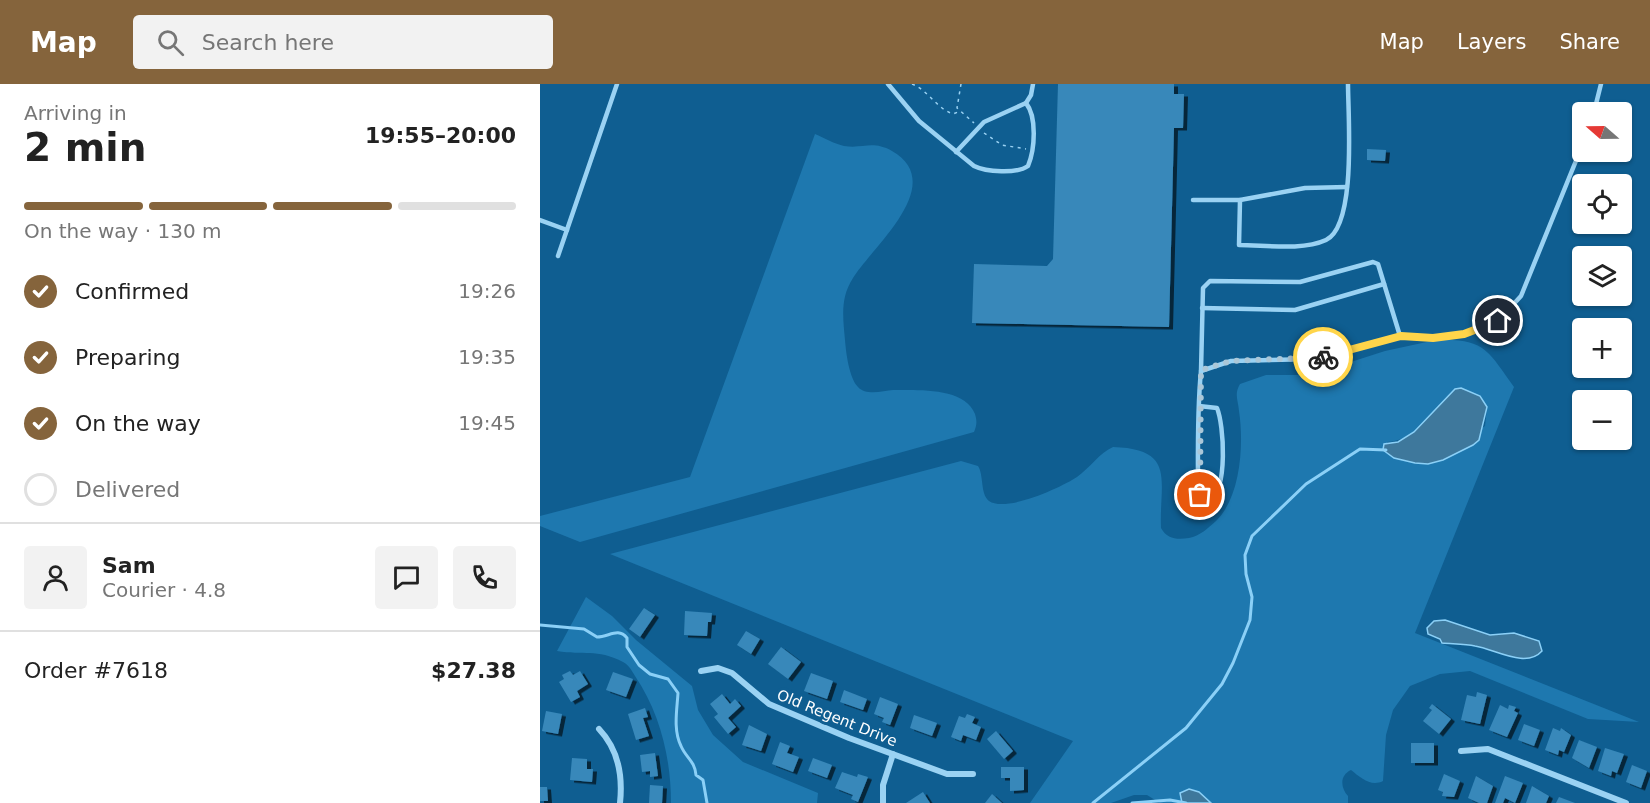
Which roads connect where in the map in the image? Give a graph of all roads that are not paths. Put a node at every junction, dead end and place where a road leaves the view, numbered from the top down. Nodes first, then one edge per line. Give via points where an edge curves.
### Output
1 (617, 84) edge
2 (888, 84) edge
3 (1033, 84) edge
4 (1348, 84) edge
5 (1601, 84) edge
6 (1596, 102) edge
7 (1026, 103) junction
8 (956, 152) junction
9 (1576, 162) edge
10 (1347, 187) junction
11 (1193, 200) dead end
12 (1240, 200) junction
13 (540, 220) edge
14 (567, 230) junction
15 (558, 256) dead end
16 (1384, 284) junction
17 (1202, 308) junction
18 (1401, 336) junction
19 (1201, 370) junction
20 (1199, 406) junction
21 (701, 671) dead end
22 (598, 729) dead end
23 (1461, 751) dead end
24 (893, 754) junction
25 (974, 774) dead end
26 (620, 803) edge
27 (883, 803) edge
28 (1626, 803) edge

1 - 14 lane
2 - 8 lane via 919,122
3 - 7 lane
4 - 10 lane
5 - 6 lane
7 - 8 lane via 984,122
7 - 8 lane via 1033,112 1032,154 1026,168 978,169
9 - 18 lane via 1530,276 1511,309 1498,321 1464,334 1433,338
10 - 12 lane via 1305,188
10 - 12 lane via 1339,227 1328,239 1305,245 1239,245
11 - 12 lane
13 - 14 lane
14 - 15 lane
16 - 17 lane via 1302,309
16 - 17 lane via 1378,264 1373,262 1300,282 1210,281 1204,284
16 - 18 lane
17 - 19 lane
18 - 19 lane via 1316,359 1231,361
19 - 20 lane
20 - 20 lane via 1198,491 1210,500 1216,495 1222,471 1221,425 1218,408
21 - 24 street, Old Regent Drive via 718,668 732,673 769,704
22 - 26 street via 618,757
23 - 28 street via 1488,749
24 - 25 street, Old Regent Drive via 947,774
24 - 27 street via 883,785

